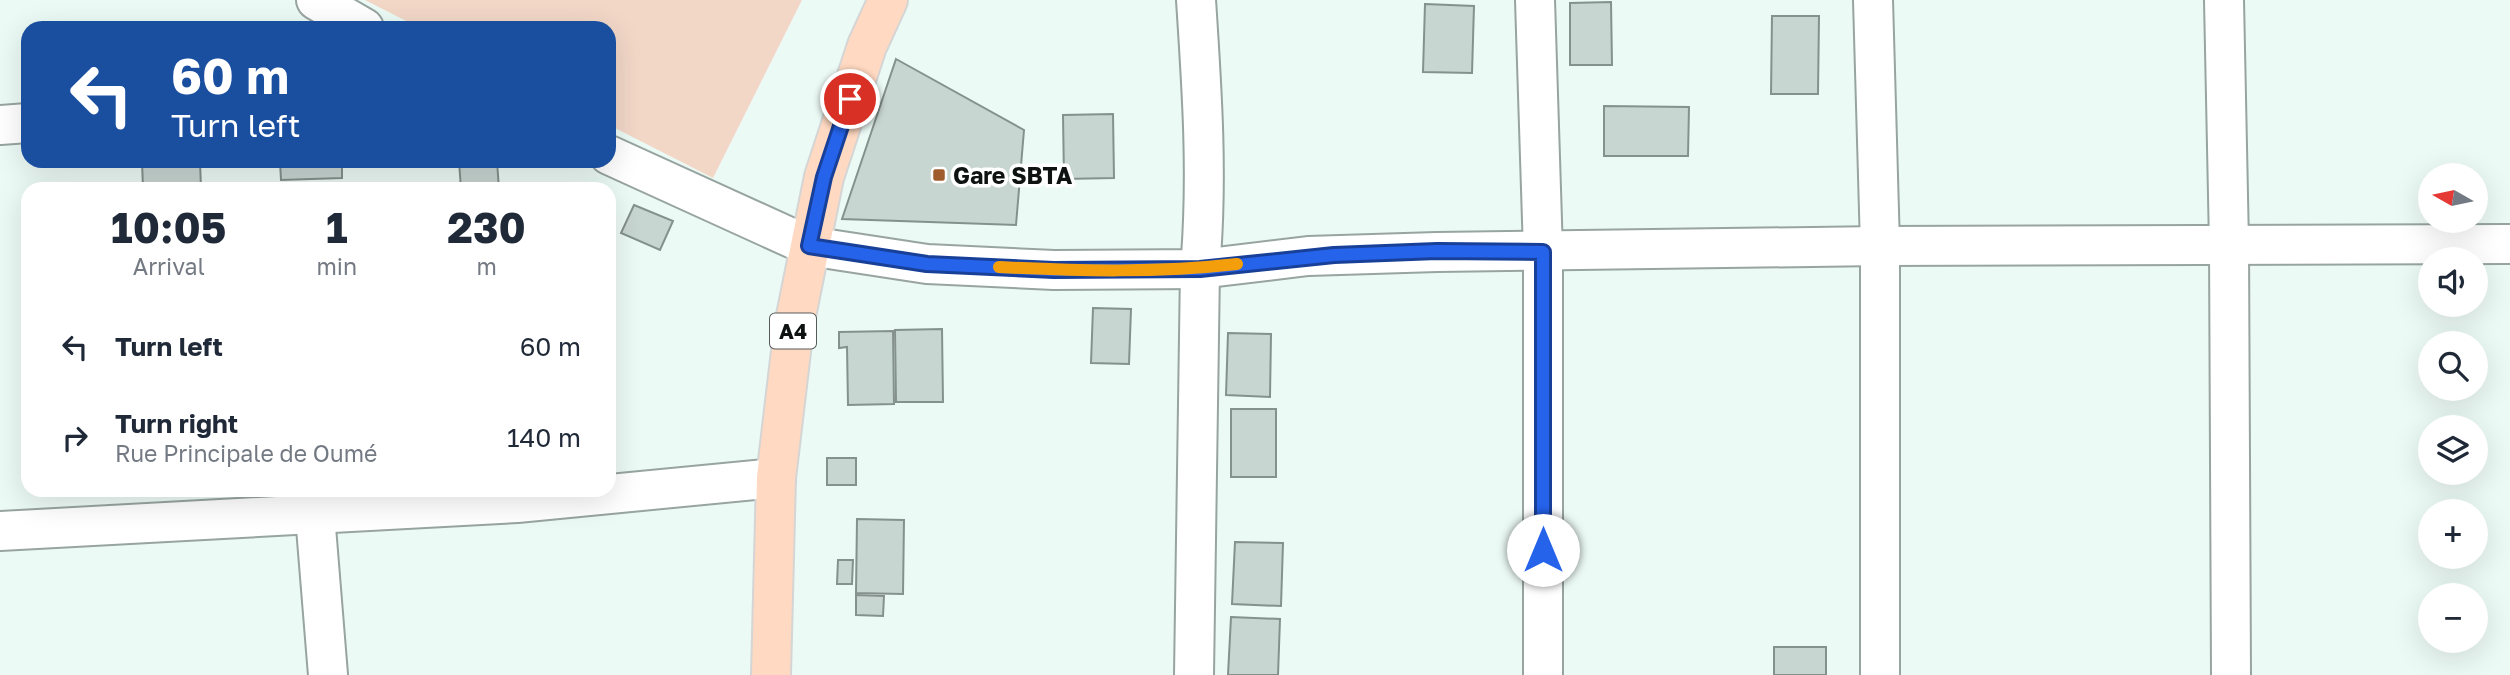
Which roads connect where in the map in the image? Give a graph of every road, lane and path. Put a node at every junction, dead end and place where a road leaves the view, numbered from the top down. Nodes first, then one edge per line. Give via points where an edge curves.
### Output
1 (316, 0) edge
2 (888, 0) edge
3 (1196, 0) edge
4 (1535, 0) edge
5 (1873, 0) edge
6 (2224, 0) edge
7 (352, 21) edge
8 (21, 124) edge
9 (0, 125) edge
10 (616, 158) edge
11 (2229, 244) junction
12 (2510, 244) edge
13 (809, 246) junction
14 (1880, 246) junction
15 (1543, 252) junction
16 (1200, 269) junction
17 (776, 478) junction
18 (616, 493) edge
19 (579, 497) edge
20 (315, 515) junction
21 (0, 531) edge
22 (328, 675) edge
23 (771, 675) edge
24 (1194, 675) edge
25 (1544, 675) edge
26 (1880, 675) edge
27 (2231, 675) edge

1 - 7 street
2 - 13 main road, A4 via 867,46 824,177
3 - 16 street via 1204,165
4 - 15 street
5 - 14 street
6 - 11 street
8 - 9 street
10 - 13 street
11 - 12 street
11 - 14 street
11 - 27 street
13 - 16 street via 927,264 1054,270
13 - 17 main road, A4 via 794,326
14 - 15 street
14 - 26 street
15 - 16 street via 1308,256
15 - 25 street
16 - 24 street
17 - 18 street
17 - 23 main road, A4
19 - 20 street
20 - 21 street
20 - 22 street

